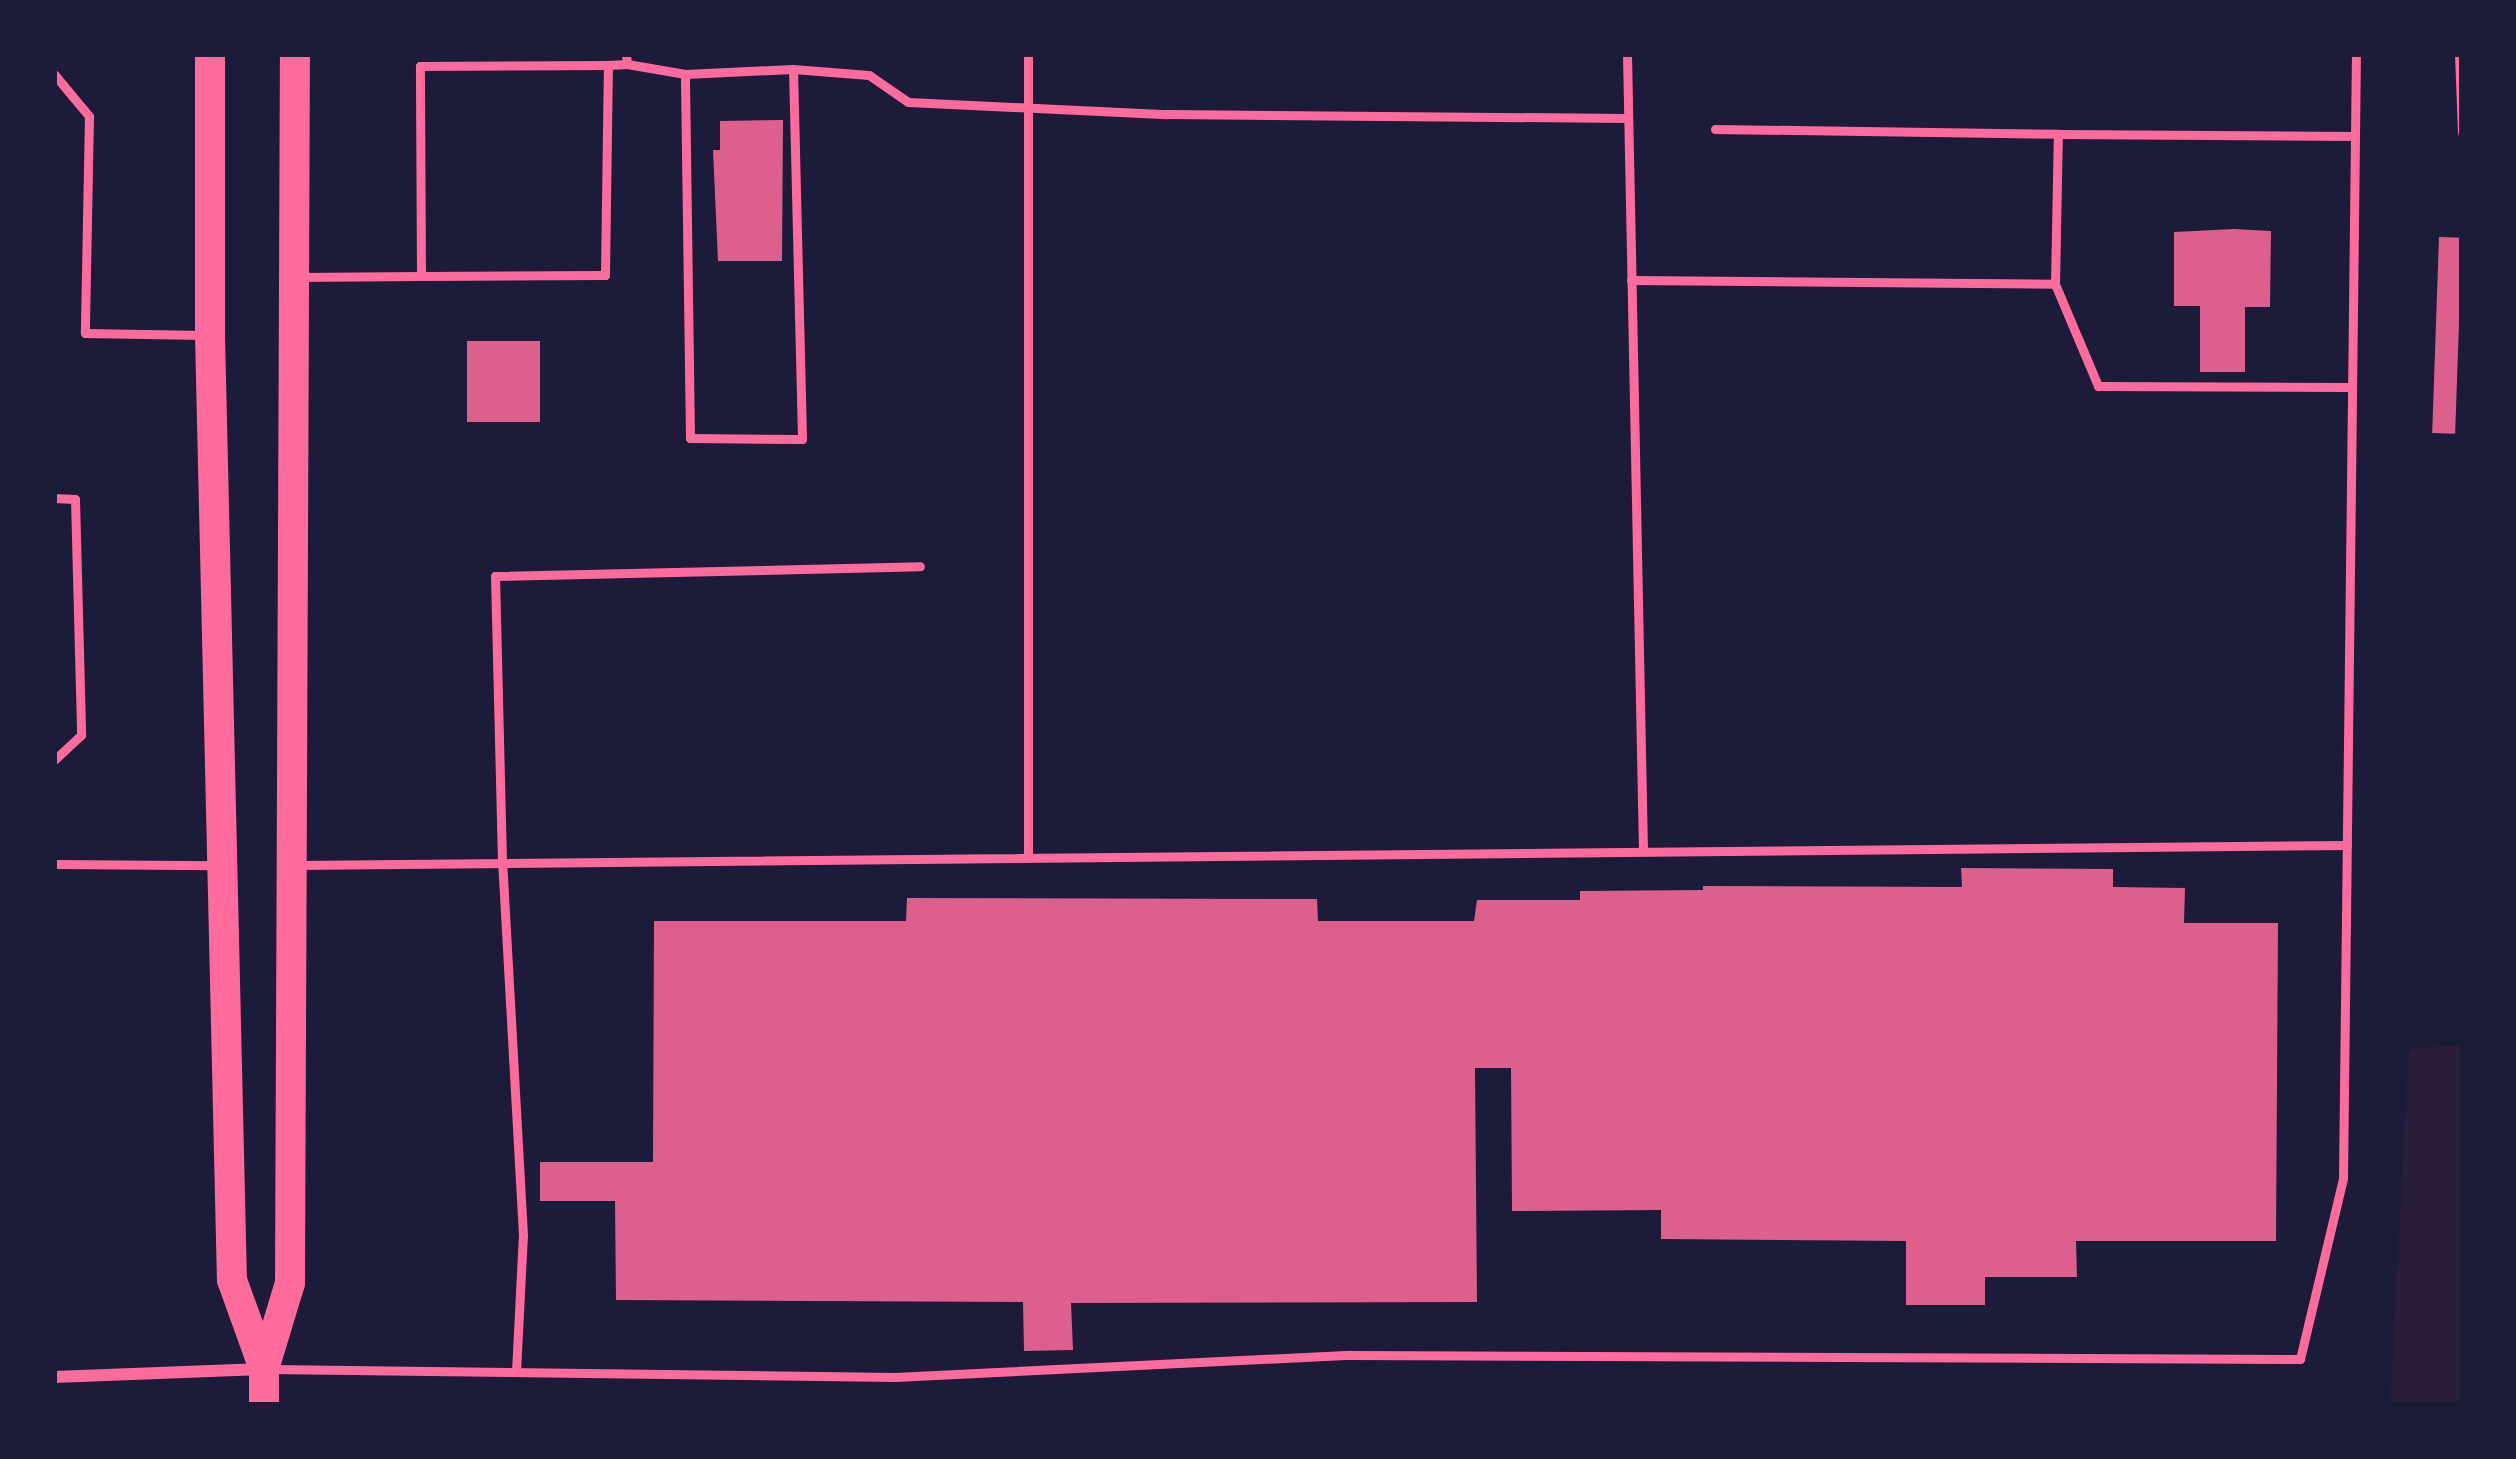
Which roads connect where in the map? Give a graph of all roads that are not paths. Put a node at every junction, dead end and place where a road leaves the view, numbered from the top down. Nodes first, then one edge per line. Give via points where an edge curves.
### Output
1 (210, 54) edge
2 (296, 54) edge
3 (1028, 54) edge
4 (1627, 54) edge
5 (2356, 54) edge
6 (2459, 54) edge
7 (627, 59) edge
8 (608, 65) junction
9 (794, 69) junction
10 (54, 74) edge
11 (685, 74) junction
12 (1027, 104) junction
13 (1628, 118) junction
14 (1715, 129) dead end
15 (2462, 132) edge
16 (2058, 134) junction
17 (2355, 136) junction
18 (421, 276) junction
19 (297, 277) junction
20 (1631, 280) junction
21 (2055, 284) junction
22 (210, 334) junction
23 (2352, 387) junction
24 (54, 499) edge
25 (920, 566) dead end
26 (54, 760) edge
27 (2347, 845) junction
28 (1643, 851) junction
29 (1028, 857) junction
30 (502, 862) junction
31 (54, 864) edge
32 (290, 865) junction
33 (224, 866) junction
34 (264, 1369) junction
35 (516, 1372) junction
36 (54, 1377) edge
37 (264, 1405) edge

1 - 22 main road
2 - 19 main road
3 - 12 lane
4 - 13 lane
5 - 17 lane
6 - 15 lane
7 - 8 lane
7 - 11 lane
8 - 18 lane via 605,274
8 - 18 lane via 420,66
9 - 11 lane
9 - 11 lane via 802,439 690,438
9 - 12 lane via 868,75 908,102
10 - 22 lane via 89,116 86,333
12 - 13 lane via 1167,114
12 - 29 lane
13 - 20 lane
14 - 16 lane
16 - 17 lane
16 - 21 lane
17 - 23 lane
18 - 19 lane
19 - 32 main road
20 - 21 lane
20 - 28 lane
21 - 23 lane via 2098,386
22 - 33 main road
23 - 27 lane
24 - 26 lane via 75,499 81,735
25 - 30 lane via 495,576
27 - 28 lane
27 - 35 lane via 2343,1178 2300,1359 1350,1355 895,1377
28 - 29 lane
29 - 30 lane
30 - 32 lane
30 - 35 lane via 523,1235
31 - 33 lane
32 - 34 main road via 290,1283
33 - 34 main road via 232,1280
34 - 35 lane
34 - 36 street
34 - 37 main road

